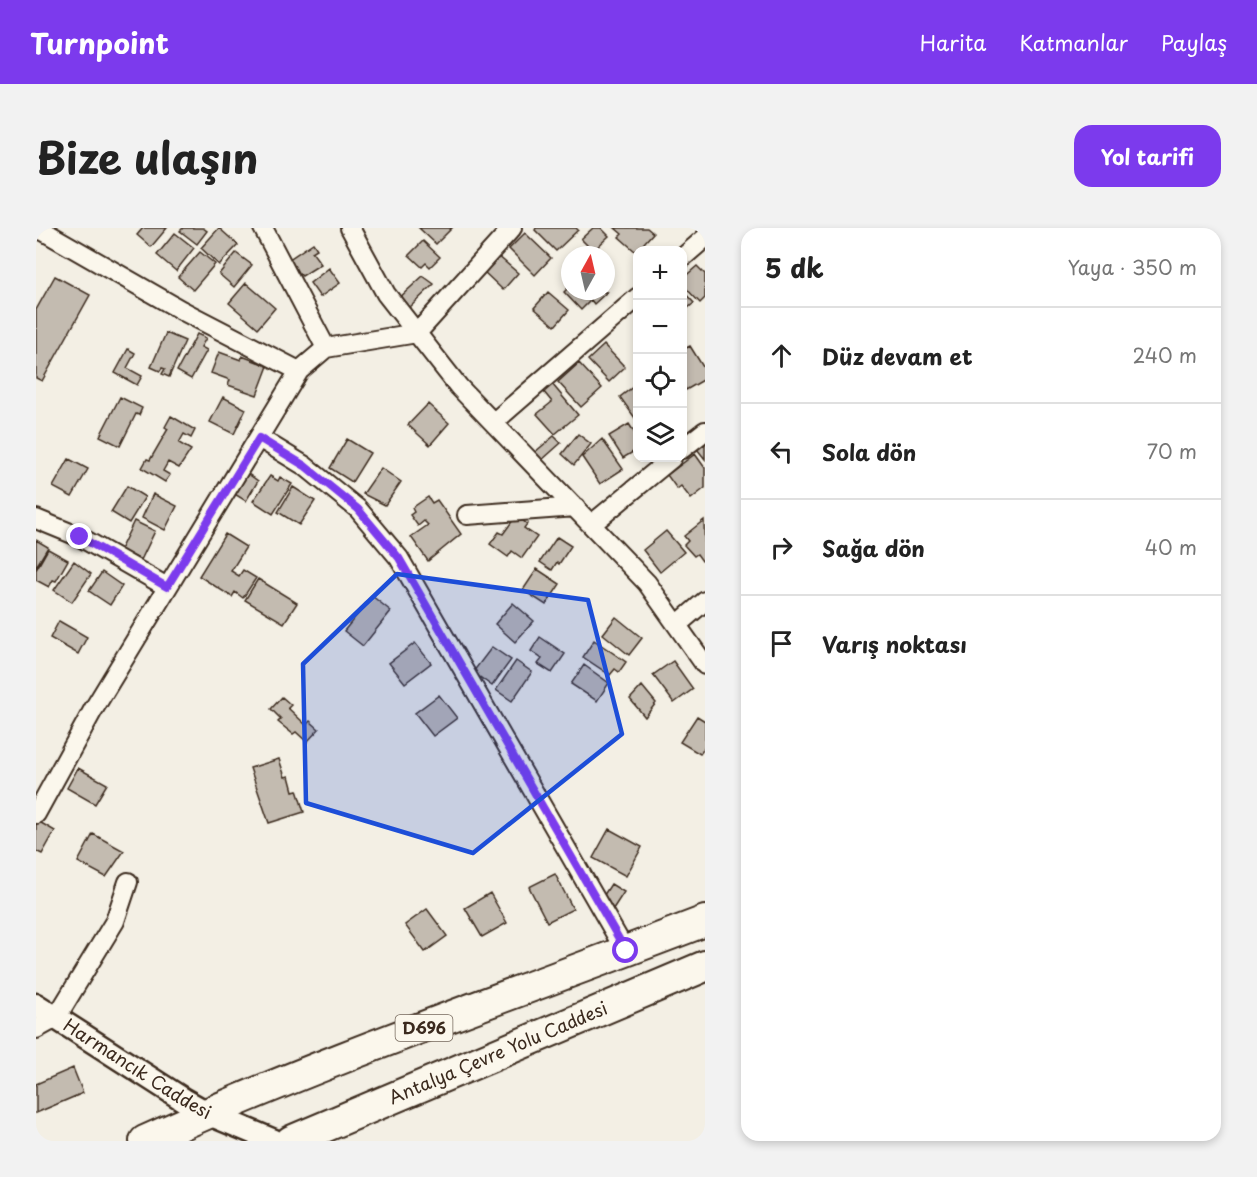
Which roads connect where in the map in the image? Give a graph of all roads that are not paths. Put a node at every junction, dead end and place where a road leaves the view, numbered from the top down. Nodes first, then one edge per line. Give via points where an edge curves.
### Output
1 (38, 228) edge
2 (263, 228) edge
3 (350, 228) edge
4 (512, 228) edge
5 (705, 238) edge
6 (687, 254) edge
7 (635, 300) edge
8 (417, 333) junction
9 (326, 348) junction
10 (299, 371) junction
11 (494, 422) junction
12 (705, 431) edge
13 (259, 438) junction
14 (687, 445) edge
15 (667, 462) edge
16 (576, 507) junction
17 (467, 515) dead end
18 (36, 519) edge
19 (592, 524) junction
20 (167, 587) junction
21 (705, 600) edge
22 (677, 625) junction
23 (705, 665) edge
24 (36, 814) edge
25 (128, 882) dead end
26 (705, 921) edge
27 (626, 951) junction
28 (705, 966) edge
29 (36, 1005) edge
30 (56, 1018) junction
31 (36, 1029) edge
32 (207, 1113) junction
33 (145, 1141) edge
34 (274, 1141) edge
35 (291, 1141) edge

1 - 10 street via 181,310
2 - 9 street
3 - 8 street via 386,294
4 - 8 street
5 - 6 street
7 - 11 street
8 - 9 street
8 - 11 street via 459,387
9 - 10 street
10 - 13 street
11 - 16 street
12 - 14 street
13 - 20 street
13 - 27 street via 305,466 358,509 399,558
15 - 19 street
16 - 17 street
16 - 19 street
18 - 20 street via 80,537
19 - 22 street via 647,583
20 - 24 street
21 - 22 street
22 - 23 street
25 - 30 street via 115,921
26 - 27 highway, D696
27 - 32 highway, D696
28 - 35 highway, Antalya Çevre Yolu Caddesi
29 - 30 street, Harmancık Caddesi
30 - 31 street
30 - 32 street, Harmancık Caddesi
32 - 33 highway, D696
32 - 34 street, Harmancık Caddesi

